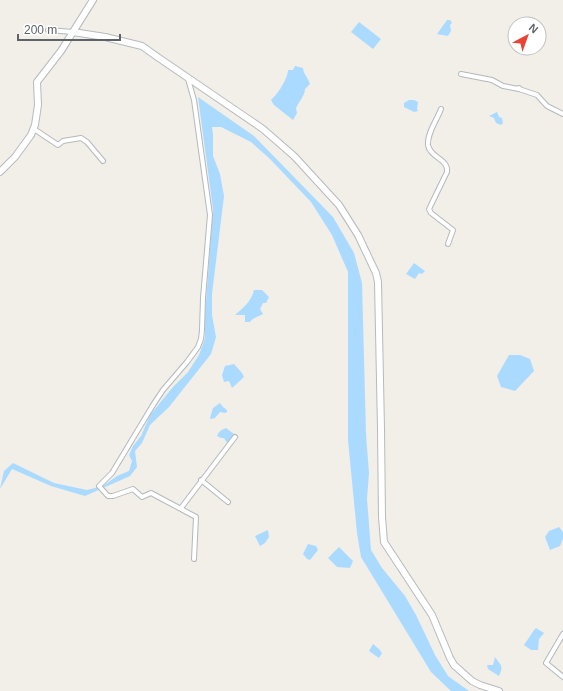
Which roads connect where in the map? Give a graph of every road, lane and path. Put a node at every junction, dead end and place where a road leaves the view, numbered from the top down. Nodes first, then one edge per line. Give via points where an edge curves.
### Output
1 (93, 0) edge
2 (48, 30) dead end
3 (73, 32) junction
4 (461, 74) dead end
5 (187, 76) junction
6 (441, 109) dead end
7 (563, 114) edge
8 (34, 129) junction
9 (103, 161) dead end
10 (0, 172) edge
11 (448, 244) dead end
12 (235, 437) dead end
13 (201, 480) junction
14 (228, 502) dead end
15 (181, 508) junction
16 (194, 559) dead end
17 (563, 634) edge
18 (563, 677) edge
19 (499, 691) edge

1 - 3 main road
2 - 3 street
3 - 5 main road via 105,36 142,46
3 - 8 main road via 37,82 38,105
4 - 7 street via 492,80 503,86 519,88 537,95 546,106
5 - 15 street via 194,100 210,215 201,339 198,347 153,405 112,473 99,486 108,496 133,489 142,497 151,492
5 - 19 main road via 263,129 294,156 339,205 358,235 378,282 384,542 432,615 454,665 480,686
6 - 11 street via 428,144 447,168 429,209 453,230
8 - 9 street via 58,146 63,140 81,138
8 - 10 main road
12 - 13 street
13 - 14 street
13 - 15 street
15 - 16 street via 196,517
17 - 18 street via 546,663

